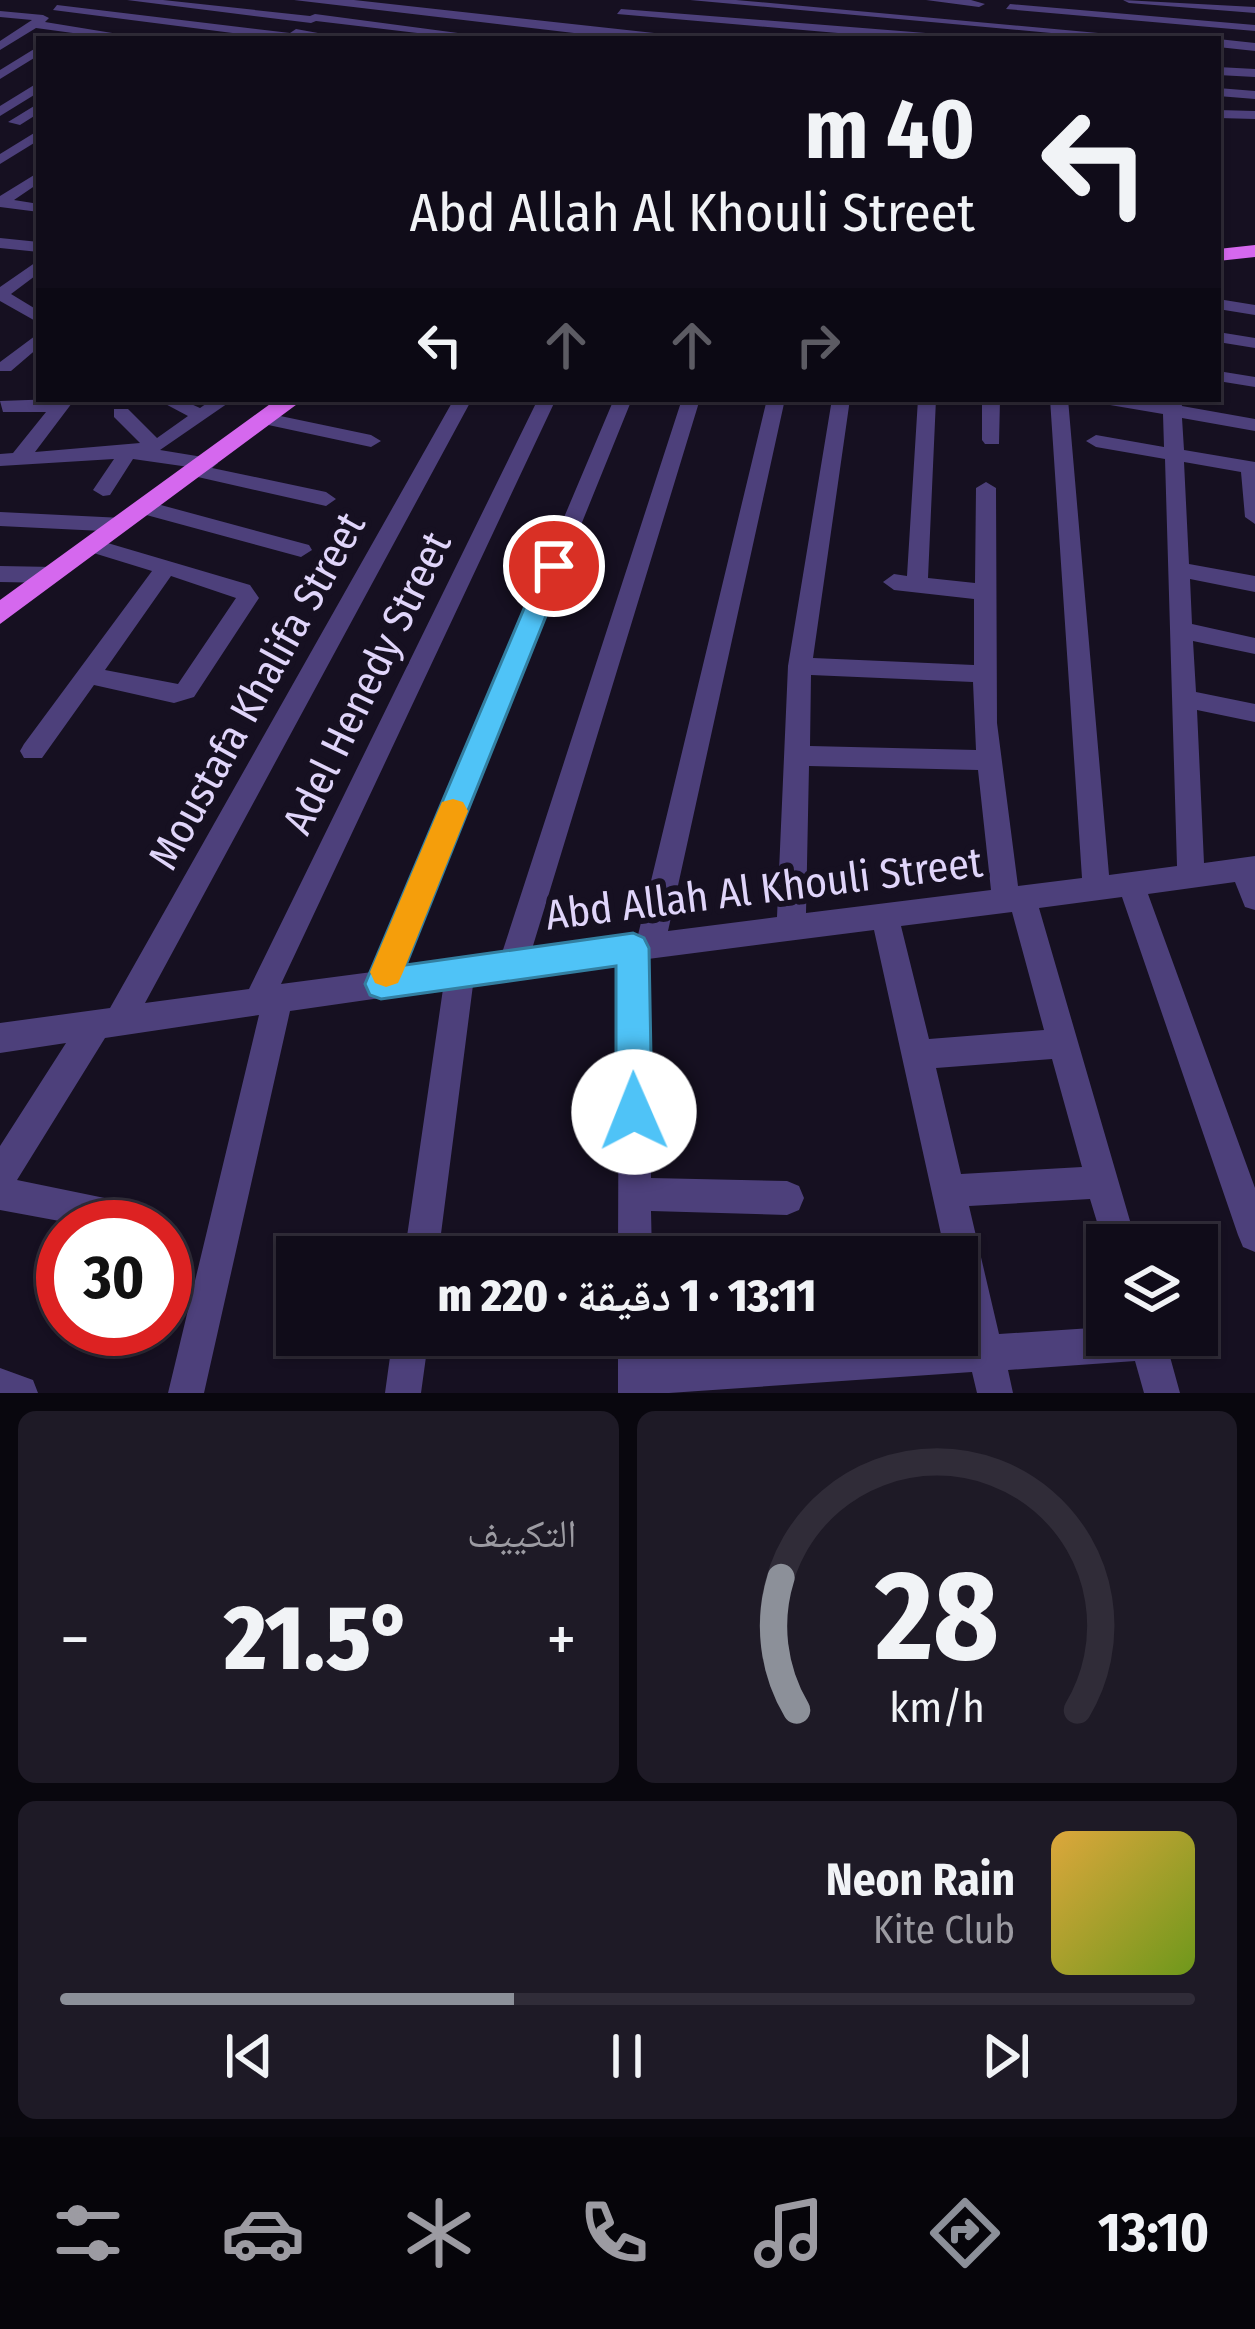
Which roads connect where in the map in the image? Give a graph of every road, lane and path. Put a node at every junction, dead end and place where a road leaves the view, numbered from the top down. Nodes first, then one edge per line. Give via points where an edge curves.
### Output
1 (133, 0) edge
2 (300, 0) edge
3 (696, 0) edge
4 (932, 0) edge
5 (1129, 0) edge
6 (333, 1) edge
7 (980, 2) edge
8 (1155, 2) edge
9 (59, 3) edge
10 (1211, 3) edge
11 (1010, 4) edge
12 (626, 6) edge
13 (848, 6) edge
14 (1255, 10) edge
15 (0, 14) edge
16 (466, 16) junction
17 (313, 19) junction
18 (1156, 20) junction
19 (39, 21) junction
20 (976, 22) junction
21 (1008, 25) junction
22 (1255, 28) edge
23 (606, 34) edge
24 (838, 34) edge
25 (110, 36) edge
26 (292, 36) edge
27 (444, 36) edge
28 (645, 36) edge
29 (883, 36) edge
30 (973, 36) edge
31 (1135, 36) edge
32 (1158, 36) edge
33 (13, 38) junction
34 (1221, 43) edge
35 (36, 45) edge
36 (0, 46) edge
37 (1251, 46) edge
38 (36, 48) edge
39 (1221, 70) edge
40 (1254, 73) edge
41 (0, 75) edge
42 (36, 89) edge
43 (1221, 92) edge
44 (1255, 95) edge
45 (36, 108) edge
46 (1221, 114) edge
47 (1255, 115) edge
48 (5, 117) edge
49 (36, 131) edge
50 (36, 134) edge
51 (0, 160) edge
52 (36, 178) edge
53 (0, 202) edge
54 (36, 208) edge
55 (0, 243) edge
56 (36, 247) edge
57 (1255, 251) edge
58 (1221, 255) edge
59 (36, 267) edge
60 (4, 289) edge
61 (1221, 304) edge
62 (1255, 310) edge
63 (36, 316) edge
64 (1221, 337) edge
65 (36, 340) edge
66 (1255, 343) edge
67 (3, 356) edge
68 (1221, 376) edge
69 (1255, 382) edge
70 (172, 402) edge
71 (221, 402) edge
72 (288, 402) edge
73 (461, 402) edge
74 (546, 402) edge
75 (622, 402) edge
76 (690, 402) edge
77 (775, 402) edge
78 (841, 402) edge
79 (927, 402) edge
80 (991, 402) edge
81 (1059, 402) edge
82 (1141, 402) edge
83 (68, 403) edge
84 (1172, 405) edge
85 (4, 406) dead end
86 (121, 413) dead end
87 (202, 416) junction
88 (266, 418) junction
89 (1255, 425) edge
90 (992, 440) dead end
91 (370, 441) dead end
92 (1096, 441) dead end
93 (154, 446) junction
94 (128, 452) junction
95 (1173, 454) junction
96 (9, 460) edge
97 (202, 467) junction
98 (1253, 468) edge
99 (986, 488) dead end
100 (103, 490) dead end
101 (326, 499) dead end
102 (146, 508) junction
103 (1255, 517) edge
104 (0, 519) edge
105 (123, 525) junction
106 (94, 546) junction
107 (301, 550) dead end
108 (166, 567) junction
109 (1177, 569) junction
110 (0, 574) edge
111 (54, 575) junction
112 (1255, 584) edge
113 (983, 592) junction
114 (0, 614) edge
115 (1179, 630) junction
116 (1255, 646) edge
117 (800, 666) junction
118 (983, 674) junction
119 (88, 675) junction
120 (1183, 698) junction
121 (1255, 713) edge
122 (33, 751) dead end
123 (797, 756) junction
124 (989, 760) junction
125 (1191, 876) junction
126 (1251, 879) edge
127 (1131, 884) junction
128 (1096, 889) junction
129 (1014, 899) junction
130 (885, 916) junction
131 (791, 928) junction
132 (642, 947) junction
133 (513, 965) junction
134 (460, 973) junction
135 (381, 984) junction
136 (268, 1000) junction
137 (108, 1022) junction
138 (0, 1038) edge
139 (1061, 1043) junction
140 (917, 1054) junction
141 (0, 1176) edge
142 (1102, 1182) junction
143 (949, 1191) junction
144 (0, 1193) edge
145 (635, 1194) junction
146 (787, 1198) dead end
147 (39, 1200) edge
148 (1114, 1224) edge
149 (1255, 1235) edge
150 (424, 1236) edge
151 (635, 1236) edge
152 (1086, 1344) edge
153 (986, 1354) junction
154 (407, 1356) edge
155 (1152, 1356) edge
156 (636, 1385) edge
157 (0, 1386) edge
158 (20, 1393) edge
159 (186, 1393) edge
160 (403, 1393) edge
161 (994, 1393) edge
162 (1162, 1393) edge

1 - 17 street
2 - 6 street
3 - 13 street
4 - 7 street
5 - 8 street
6 - 16 street
6 - 17 street
7 - 20 street
8 - 10 street
8 - 18 street
9 - 19 street
9 - 26 street
10 - 14 street
11 - 18 street
11 - 21 street
12 - 23 street
12 - 24 street
13 - 20 street
13 - 24 street
15 - 19 street
16 - 23 street
16 - 27 street
17 - 26 street
17 - 27 street
18 - 22 street
18 - 32 street
19 - 25 street
19 - 33 street
20 - 21 street
20 - 30 street
21 - 31 street
23 - 28 street
24 - 29 street
33 - 35 street
33 - 36 street
34 - 37 street
37 - 40 street
38 - 41 street
39 - 40 street
42 - 48 street
43 - 44 street
45 - 48 street
46 - 47 street
48 - 49 street
50 - 51 street
52 - 53 street
53 - 54 street
55 - 56 street
57 - 58 main road
59 - 60 street
60 - 63 street
61 - 62 street
64 - 66 street
65 - 67 street
68 - 69 street
70 - 87 street
71 - 87 street
72 - 88 main road
73 - 137 street, Moustafa Khalifa Street
74 - 136 street, Adel Henedy Street
75 - 135 street
76 - 133 street
77 - 132 street
78 - 117 street
79 - 113 street via 906,584
80 - 90 street
81 - 128 street
82 - 84 street
83 - 85 street
83 - 96 street
84 - 89 street
84 - 95 street
86 - 93 street
87 - 93 street
88 - 91 street
88 - 97 main road
92 - 95 street
93 - 94 street
94 - 96 street
94 - 97 street
94 - 100 street
95 - 98 street
95 - 109 street
97 - 101 street
97 - 102 main road
98 - 103 street
99 - 113 street
102 - 105 main road
102 - 107 street
104 - 105 street
105 - 106 main road
106 - 108 street
106 - 111 main road
108 - 119 street
108 - 119 street via 248,595 190,687 174,694
109 - 112 street
109 - 115 street
110 - 111 street
111 - 114 main road
113 - 118 street
115 - 116 street
115 - 120 street
117 - 118 street
117 - 123 street
118 - 124 street
119 - 122 street
120 - 121 street
120 - 125 street
123 - 124 street
123 - 131 street
124 - 129 street
125 - 126 street, Abd Allah Al Khouli Street
125 - 127 street, Abd Allah Al Khouli Street
127 - 128 street, Abd Allah Al Khouli Street
127 - 149 street
128 - 129 street, Abd Allah Al Khouli Street
129 - 130 street, Abd Allah Al Khouli Street
129 - 139 street
130 - 131 street, Abd Allah Al Khouli Street
130 - 140 street
131 - 132 street, Abd Allah Al Khouli Street
132 - 133 street, Abd Allah Al Khouli Street
132 - 145 street
133 - 134 street, Abd Allah Al Khouli Street
134 - 135 street, Abd Allah Al Khouli Street
134 - 150 street
135 - 136 street, Abd Allah Al Khouli Street
136 - 137 street, Abd Allah Al Khouli Street
136 - 159 street, Adel Henedy Street
137 - 138 street, Abd Allah Al Khouli Street
137 - 141 street, Moustafa Khalifa Street
139 - 140 street
139 - 142 street
140 - 143 street
142 - 143 street
142 - 148 street
143 - 153 street
144 - 147 street
145 - 146 street
145 - 151 street
152 - 153 street
153 - 156 street
153 - 161 street
154 - 160 street
155 - 162 street
157 - 158 street

